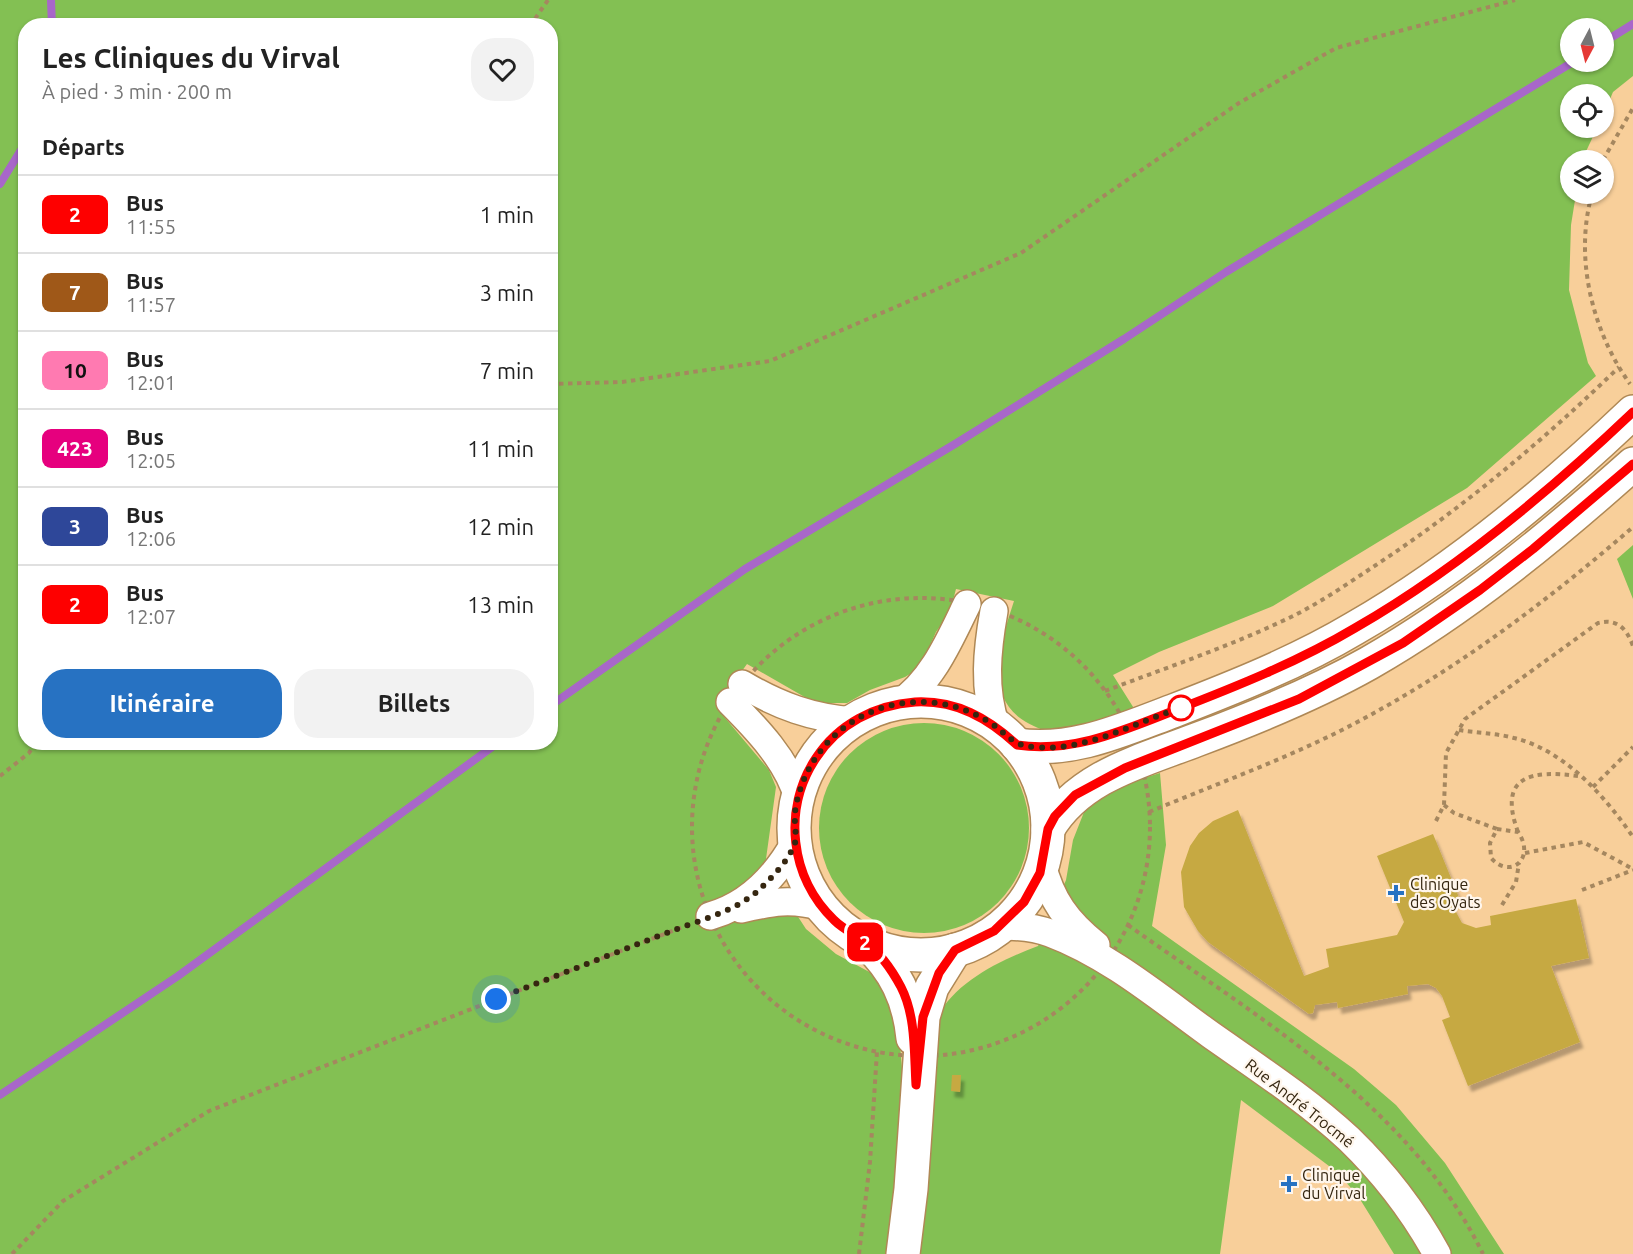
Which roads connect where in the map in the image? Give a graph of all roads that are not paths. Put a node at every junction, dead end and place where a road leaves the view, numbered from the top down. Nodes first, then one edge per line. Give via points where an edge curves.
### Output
1 (1633, 412) edge
2 (1633, 464) edge
3 (967, 604) road end
4 (994, 611) road end
5 (898, 704) junction
6 (854, 721) junction
7 (1006, 736) junction
8 (798, 798) junction
9 (1048, 829) junction
10 (795, 842) junction
11 (1042, 864) junction
12 (822, 907) junction
13 (1001, 926) junction
14 (864, 941) junction
15 (955, 950) junction
16 (1108, 960) junction
17 (916, 1065) junction
18 (903, 1254) edge
19 (1437, 1254) edge

1 - 7 street via 1515,515 1433,578 1353,629 1275,668 1095,740 1062,747
2 - 9 street via 1533,549 1403,643 1267,713 1101,778 1075,795
3 - 5 street via 934,666
4 - 7 street via 987,670 990,708
5 - 6 street
5 - 7 street via 954,706 972,712
6 - 8 street via 820,752
6 - 8 street via 807,715 736,693 749,721 787,771
7 - 9 street via 1040,784
8 - 10 street
9 - 11 street
10 - 12 street via 804,876
10 - 12 street via 782,865 760,889 703,919 773,901
11 - 13 street via 1029,895
11 - 16 street, Rue André Trocmé via 1060,911
12 - 14 street
13 - 15 street
13 - 16 street, Rue André Trocmé via 1052,934
14 - 15 street via 912,954
14 - 17 street via 888,965 902,989 910,1012
15 - 17 street via 939,973 927,1002
16 - 19 street, Rue André Trocmé via 1283,1086 1347,1138 1397,1193
17 - 18 street via 911,1189

